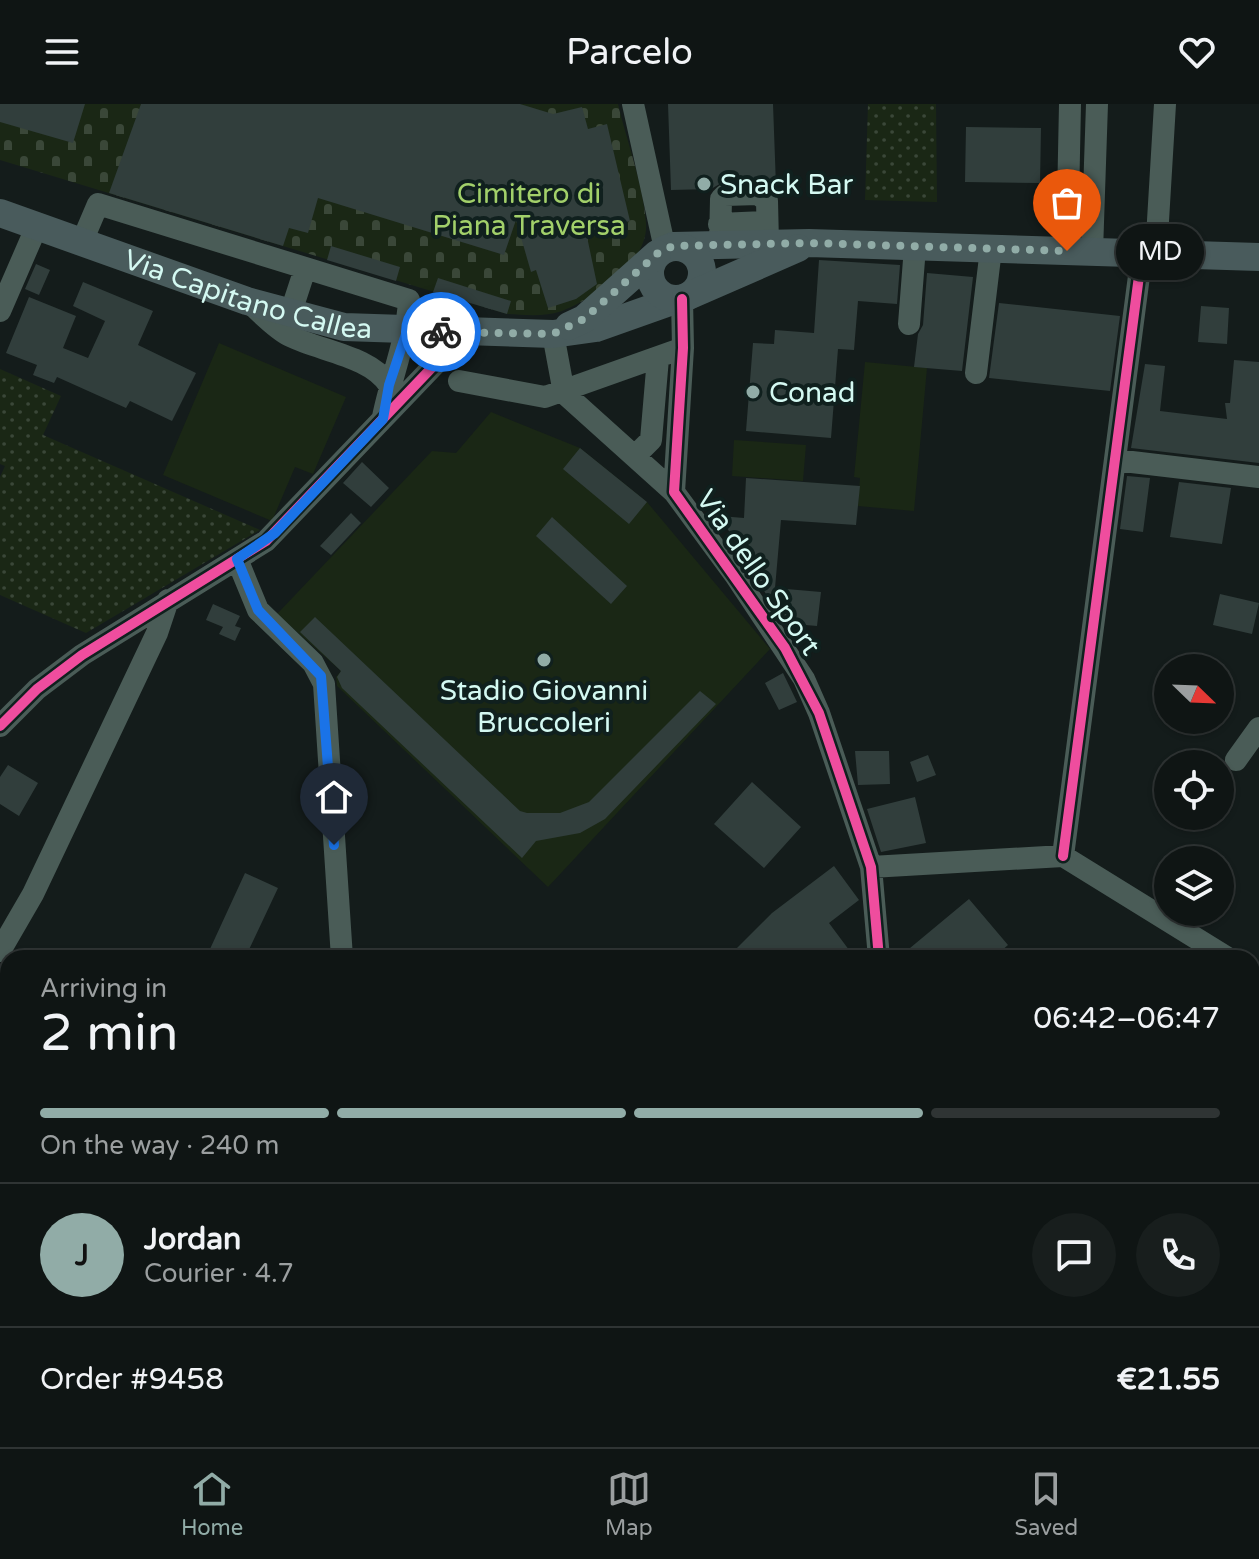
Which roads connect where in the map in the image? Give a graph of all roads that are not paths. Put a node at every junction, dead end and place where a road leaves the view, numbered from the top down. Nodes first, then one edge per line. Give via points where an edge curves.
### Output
1 (633, 104) edge
2 (1070, 104) edge
3 (1097, 104) edge
4 (1165, 104) edge
5 (0, 213) edge
6 (767, 225) junction
7 (720, 226) junction
8 (36, 228) junction
9 (809, 243) junction
10 (81, 244) junction
11 (915, 247) junction
12 (991, 249) junction
13 (665, 250) junction
14 (1080, 251) junction
15 (1149, 254) junction
16 (1259, 257) edge
17 (305, 269) junction
18 (378, 293) junction
19 (681, 299) junction
20 (247, 301) junction
21 (0, 311) edge
22 (290, 315) junction
23 (909, 324) dead end
24 (372, 329) junction
25 (407, 331) junction
26 (465, 333) junction
27 (553, 334) junction
28 (683, 348) junction
29 (658, 358) junction
30 (976, 373) dead end
31 (459, 381) dead end
32 (414, 383) junction
33 (389, 385) junction
34 (564, 393) junction
35 (383, 419) junction
36 (635, 456) junction
37 (1115, 460) junction
38 (1259, 477) edge
39 (674, 492) junction
40 (237, 559) junction
41 (168, 600) junction
42 (0, 726) edge
43 (1259, 728) edge
44 (1236, 760) dead end
45 (1063, 856) junction
46 (871, 867) junction
47 (1, 950) edge
48 (341, 950) edge
49 (878, 950) edge
50 (1215, 950) edge

1 - 13 street
2 - 14 street
3 - 14 street
4 - 15 street
5 - 8 main road, Via Capitano Callea
6 - 7 main road
6 - 7 street via 767,201 758,194 725,195
6 - 9 main road
7 - 13 main road
8 - 10 main road, Via Capitano Callea
8 - 21 street
9 - 11 main road
9 - 19 main road, Via Capitano Callea
10 - 17 street via 98,204
10 - 20 main road, Via Capitano Callea
11 - 12 main road
11 - 23 street
12 - 14 main road
12 - 30 street
13 - 19 main road via 650,267 651,282 661,295
13 - 19 main road via 696,256 702,271 698,287
13 - 27 main road via 584,319
14 - 15 main road
15 - 16 main road
15 - 37 street
17 - 18 street
17 - 22 street
18 - 24 street
18 - 25 street via 409,300
19 - 27 main road, Via Capitano Callea via 596,328
19 - 28 street, Via dello Sport
20 - 22 main road, Via Capitano Callea
20 - 33 street via 287,335 367,367
22 - 24 main road, Via Capitano Callea
24 - 25 main road, Via Capitano Callea
25 - 26 main road, Via Capitano Callea
25 - 32 street via 415,347
25 - 33 street
26 - 27 main road, Via Capitano Callea
26 - 32 street
27 - 34 street
28 - 29 street
28 - 39 street, Via dello Sport
29 - 34 street
29 - 36 street via 651,440
31 - 34 street via 545,397
32 - 35 street
33 - 35 street
34 - 36 street
35 - 40 street via 275,533
36 - 39 street
37 - 38 street
37 - 45 street
39 - 46 street, Via dello Sport via 804,679
40 - 41 street
40 - 48 street via 258,610 313,663 324,684
41 - 42 street via 60,671
41 - 47 street via 33,894
43 - 44 street
45 - 46 street
45 - 50 street
46 - 49 street, Via dello Sport

